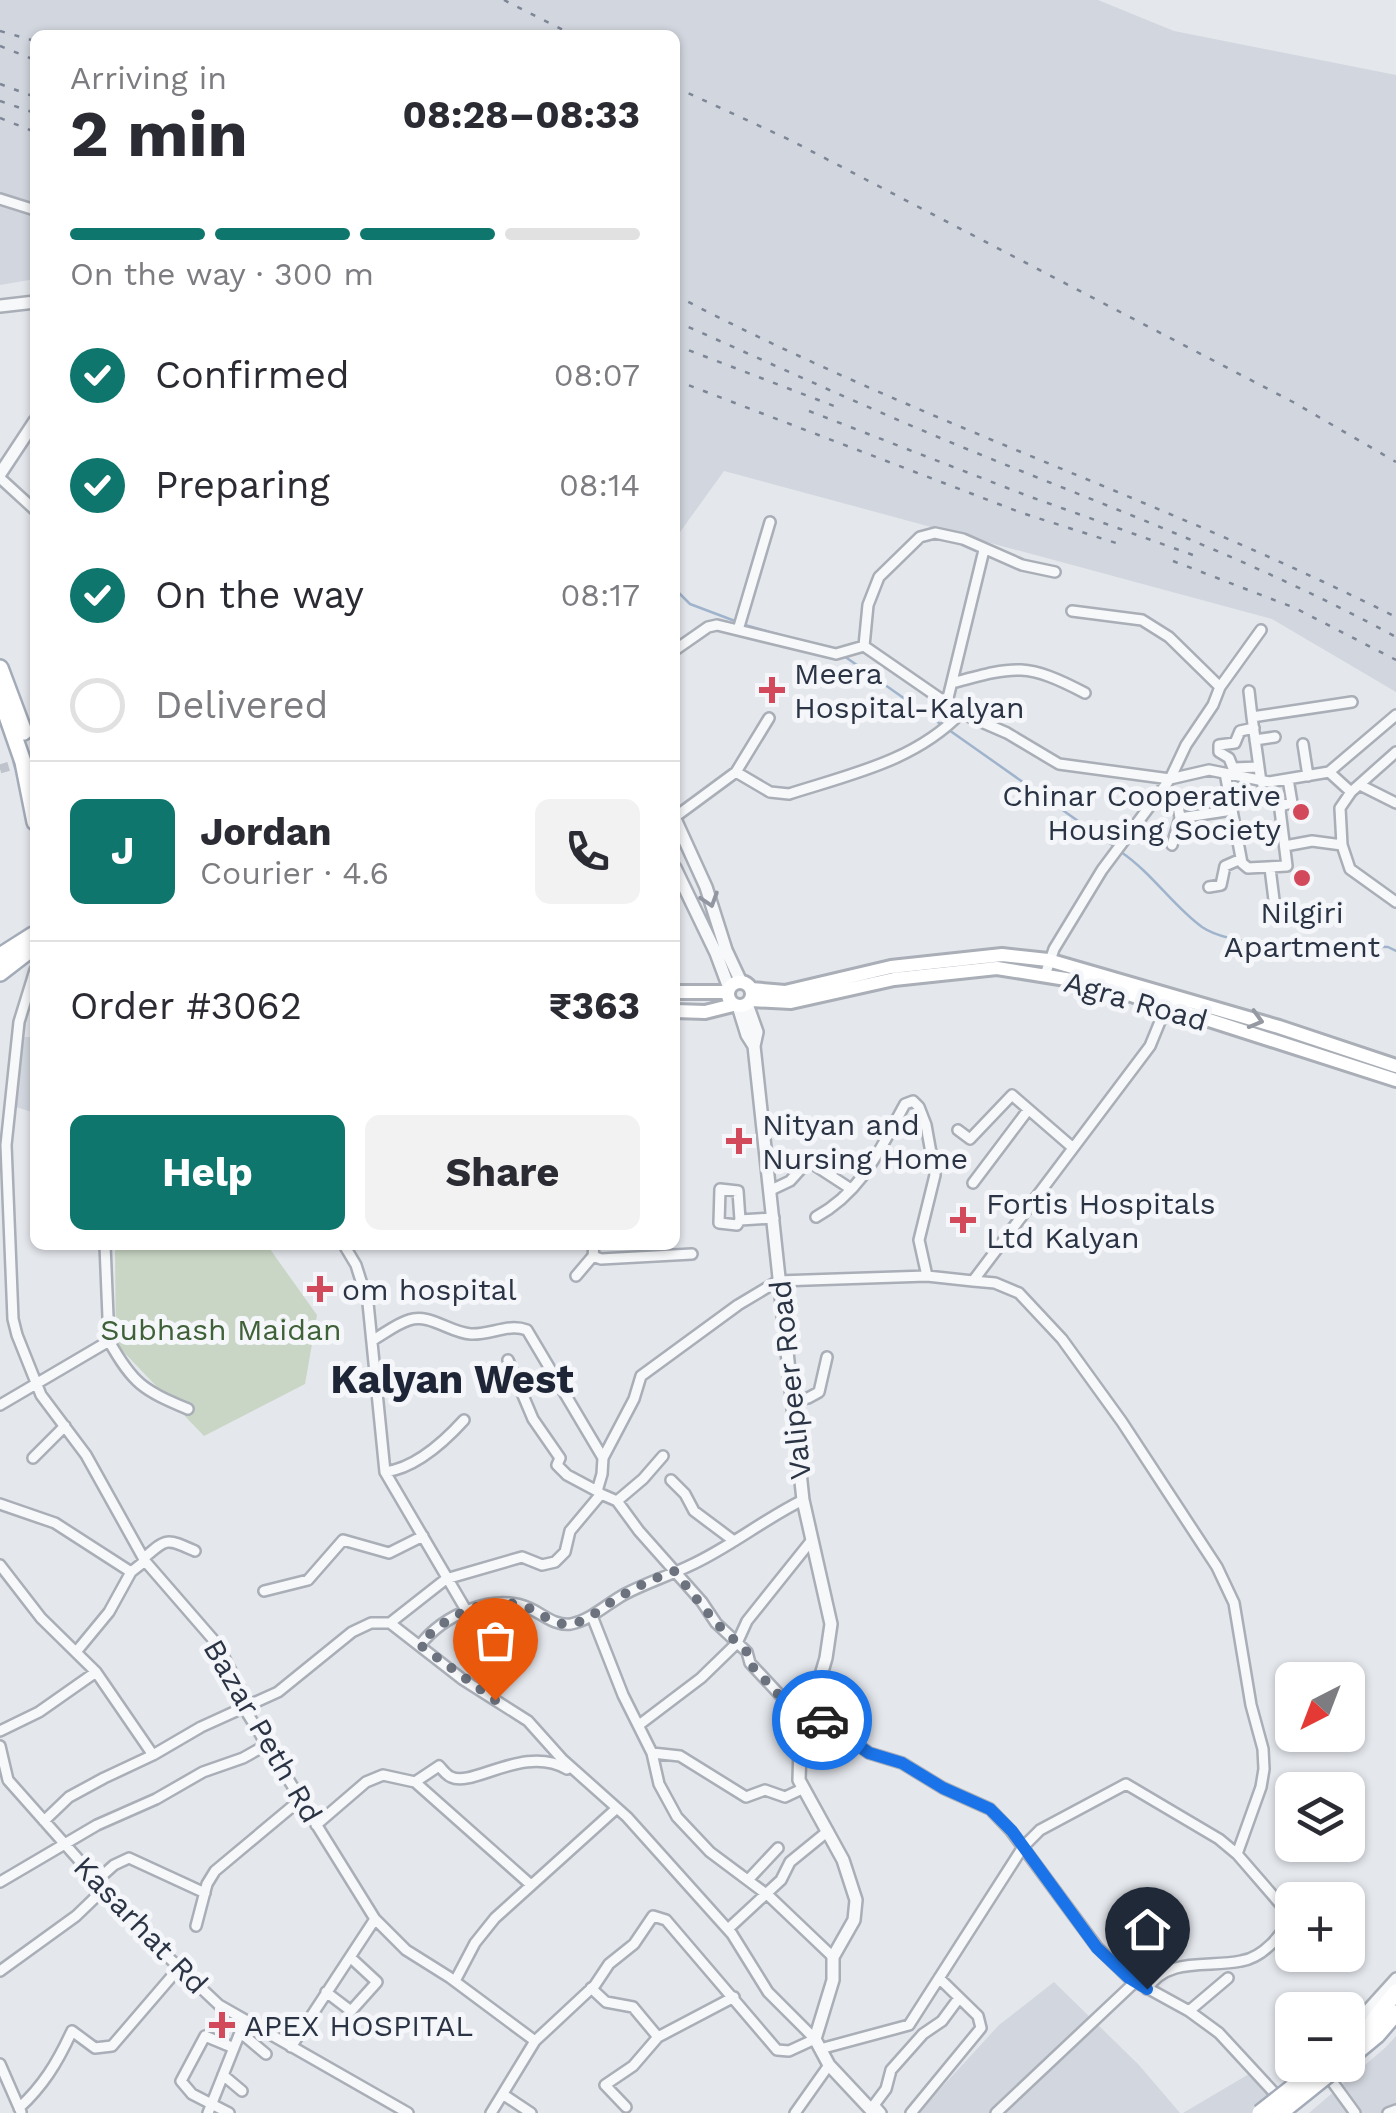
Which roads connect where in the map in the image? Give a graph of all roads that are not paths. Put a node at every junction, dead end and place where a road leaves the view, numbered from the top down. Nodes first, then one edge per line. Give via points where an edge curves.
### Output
1 (0, 199) edge
2 (30, 208) edge
3 (30, 303) edge
4 (0, 306) edge
5 (30, 429) edge
6 (0, 476) edge
7 (30, 505) edge
8 (770, 522) dead end
9 (984, 550) junction
10 (1055, 572) dead end
11 (868, 604) junction
12 (880, 607) dead end
13 (1072, 611) dead end
14 (738, 630) junction
15 (1260, 630) dead end
16 (680, 647) edge
17 (859, 648) junction
18 (2, 683) edge
19 (952, 683) junction
20 (1220, 687) junction
21 (1249, 691) dead end
22 (1084, 693) dead end
23 (947, 702) junction
24 (1352, 702) dead end
25 (961, 713) junction
26 (1396, 715) edge
27 (770, 718) dead end
28 (1253, 722) junction
29 (1274, 737) dead end
30 (1255, 740) junction
31 (1303, 744) dead end
32 (1396, 752) edge
33 (27, 764) edge
34 (1259, 767) junction
35 (736, 772) junction
36 (1329, 772) junction
37 (1225, 773) junction
38 (1308, 776) junction
39 (1170, 779) junction
40 (1288, 779) junction
41 (1261, 782) junction
42 (1360, 784) junction
43 (1351, 792) junction
44 (1396, 803) edge
45 (1178, 805) dead end
46 (1232, 810) junction
47 (680, 814) edge
48 (1180, 818) junction
49 (680, 829) edge
50 (1172, 845) dead end
51 (1342, 845) junction
52 (1285, 846) junction
53 (1241, 859) junction
54 (1270, 868) junction
55 (680, 878) edge
56 (1209, 887) dead end
57 (1274, 900) dead end
58 (1396, 902) edge
59 (30, 941) edge
60 (30, 944) edge
61 (0, 956) edge
62 (1048, 960) junction
63 (0, 972) edge
64 (1044, 975) junction
65 (30, 986) edge
66 (680, 992) edge
67 (740, 996) junction
68 (1166, 1008) junction
69 (680, 1011) edge
70 (1396, 1066) edge
71 (1396, 1080) edge
72 (1028, 1110) junction
73 (958, 1130) dead end
74 (6, 1145) junction
75 (1072, 1147) junction
76 (0, 1155) edge
77 (973, 1183) dead end
78 (851, 1189) junction
79 (771, 1190) junction
80 (5, 1200) edge
81 (816, 1216) dead end
82 (774, 1218) junction
83 (740, 1220) dead end
84 (105, 1250) edge
85 (346, 1250) edge
86 (594, 1251) edge
87 (692, 1254) dead end
88 (576, 1276) dead end
89 (927, 1276) junction
90 (778, 1281) junction
91 (973, 1281) junction
92 (372, 1340) junction
93 (109, 1342) junction
94 (826, 1358) dead end
95 (508, 1360) dead end
96 (36, 1382) junction
97 (794, 1400) junction
98 (0, 1405) edge
99 (188, 1409) dead end
100 (464, 1420) dead end
101 (65, 1426) junction
102 (663, 1456) dead end
103 (34, 1458) dead end
104 (603, 1458) junction
105 (385, 1472) junction
106 (671, 1480) dead end
107 (599, 1492) junction
108 (803, 1500) junction
109 (617, 1501) junction
110 (0, 1504) edge
111 (423, 1536) junction
112 (734, 1541) junction
113 (811, 1541) junction
114 (194, 1551) dead end
115 (144, 1560) junction
116 (0, 1566) edge
117 (674, 1571) junction
118 (131, 1572) junction
119 (446, 1580) junction
120 (264, 1591) dead end
121 (466, 1610) junction
122 (592, 1616) junction
123 (390, 1624) junction
124 (737, 1642) junction
125 (420, 1645) junction
126 (76, 1652) junction
127 (96, 1672) junction
128 (244, 1708) junction
129 (811, 1711) junction
130 (638, 1726) junction
131 (0, 1731) edge
132 (268, 1744) junction
133 (0, 1746) edge
134 (652, 1753) junction
135 (154, 1754) junction
136 (583, 1778) junction
137 (8, 1780) junction
138 (415, 1782) junction
139 (802, 1788) junction
140 (0, 1792) edge
141 (300, 1800) junction
142 (617, 1808) junction
143 (44, 1821) junction
144 (316, 1825) junction
145 (828, 1831) junction
146 (66, 1846) junction
147 (1023, 1847) junction
148 (778, 1848) dead end
149 (1237, 1854) junction
150 (748, 1880) junction
151 (0, 1882) edge
152 (95, 1882) junction
153 (531, 1886) junction
154 (103, 1890) junction
155 (205, 1893) junction
156 (766, 1894) junction
157 (375, 1919) junction
158 (196, 1926) dead end
159 (728, 1929) junction
160 (350, 1956) junction
161 (833, 1956) junction
162 (179, 1968) junction
163 (0, 1972) edge
164 (939, 1978) junction
165 (1228, 1978) dead end
166 (1396, 1978) edge
167 (455, 1981) junction
168 (1135, 1982) junction
169 (591, 1988) junction
170 (1147, 1989) junction
171 (326, 1992) junction
172 (1396, 1992) edge
173 (734, 1997) junction
174 (959, 1998) junction
175 (1189, 2011) junction
176 (1365, 2012) edge
177 (1396, 2013) edge
178 (245, 2020) junction
179 (1396, 2024) edge
180 (1365, 2029) edge
181 (240, 2032) junction
182 (658, 2037) junction
183 (536, 2041) junction
184 (817, 2044) junction
185 (1365, 2045) edge
186 (291, 2047) junction
187 (234, 2048) junction
188 (1365, 2049) edge
189 (266, 2054) dead end
190 (0, 2064) edge
191 (829, 2066) junction
192 (223, 2075) junction
193 (1287, 2082) edge
194 (1299, 2082) edge
195 (1322, 2082) edge
196 (1325, 2082) edge
197 (1341, 2082) edge
198 (242, 2091) dead end
199 (1274, 2092) junction
200 (504, 2095) junction
201 (626, 2107) dead end
202 (210, 2108) edge
203 (20, 2110) edge
204 (1396, 2110) edge
205 (228, 2113) edge
206 (408, 2113) edge
207 (491, 2113) edge
208 (531, 2113) edge
209 (795, 2113) edge
210 (878, 2113) edge
211 (911, 2113) edge
212 (996, 2113) edge
213 (1260, 2113) edge
214 (1280, 2113) edge
215 (1355, 2113) edge
216 (1388, 2113) edge

1 - 2 street
3 - 4 street
5 - 6 street
6 - 7 street
8 - 14 street
9 - 10 street
9 - 11 street via 935,533 920,537 879,577
9 - 19 street
11 - 12 street
11 - 17 street
13 - 20 street via 1142,620
14 - 16 street via 708,627
14 - 17 street via 836,654
15 - 20 street
17 - 23 street
18 - 33 main road
19 - 22 street via 1009,668 1034,669
19 - 23 street
20 - 39 street
21 - 28 street
23 - 25 street
24 - 28 street
25 - 35 street via 909,754 790,794 770,792
25 - 39 street via 1059,764
26 - 36 street
27 - 35 street
28 - 30 street
28 - 34 street via 1219,752 1233,768
29 - 30 street
30 - 34 street
31 - 38 street
32 - 42 street
34 - 41 street
35 - 47 street
36 - 38 street
36 - 43 street
37 - 39 street
37 - 41 street
37 - 46 street
38 - 40 street
39 - 62 street via 1102,870
40 - 41 street
40 - 52 street via 1292,803 1280,810
42 - 43 street
42 - 44 street
43 - 51 street via 1340,808
45 - 48 street
46 - 48 street
46 - 53 street
48 - 50 street
49 -> 67 street
51 - 52 street
51 - 58 street via 1350,869
52 - 54 street via 1287,866
53 - 54 street via 1248,868
53 - 56 street via 1224,866 1221,885
54 - 57 street
55 - 67 street
59 - 61 main road
60 - 63 main road
62 - 64 street
62 - 67 main road, Agra Road via 1002,955 890,967
62 -> 70 main road, Agra Road
64 - 67 main road, Agra Road via 997,968 936,973 791,1002
64 - 68 main road, Agra Road via 1097,984
65 - 74 street via 19,1022
66 - 67 main road, Agra Road
67 - 69 main road, Agra Road via 705,1012
67 - 79 street, Valipeer Road via 754,1046
68 - 71 main road, Agra Road
68 - 75 street via 1150,1046
72 - 73 street via 1011,1094 972,1138
72 - 75 street
72 - 77 street
74 - 76 street
74 - 80 street, Bazar Peth Rd
75 - 91 street
78 - 79 street via 808,1160
78 - 81 street
78 - 89 street via 882,1150 905,1104 914,1102 926,1125 934,1175 919,1240
79 - 82 street, Valipeer Road
80 - 96 street, Bazar Peth Rd via 12,1319
82 - 83 street
82 - 90 street, Valipeer Road
84 - 93 street
85 - 92 street via 365,1289
86 - 87 street via 601,1259
86 - 88 street
89 - 90 street
89 - 91 street
90 - 97 street, Valipeer Road
90 - 104 street via 641,1376
91 - 149 street via 1018,1292 1062,1339 1234,1603 1264,1769
92 - 104 street via 418,1319 469,1334 527,1330
92 - 105 street
93 - 96 street
93 - 99 street via 129,1376
94 - 97 street via 819,1392
95 - 107 street via 533,1419 560,1458 557,1464
96 - 98 street
96 - 101 street, Bazar Peth Rd
97 - 108 street, Valipeer Road
100 - 105 street via 440,1444
101 - 103 street
101 - 115 street, Bazar Peth Rd
102 - 109 street
104 - 107 street
105 - 111 street
106 - 112 street via 694,1512
107 - 109 street
107 - 119 street via 555,1562 522,1557
108 - 112 street
108 - 113 street, Valipeer Road
109 - 117 street
110 - 118 street via 55,1524
111 - 119 street
111 - 120 street via 389,1553 343,1540 308,1580
112 - 117 street
113 - 124 street
113 - 129 street, Valipeer Road via 831,1624
114 - 115 street via 164,1541
115 - 118 street
115 - 128 street, Bazar Peth Rd via 218,1644
116 - 126 street
117 - 122 street
117 - 124 street
118 - 126 street
119 - 121 street
119 - 123 street
121 - 122 street via 508,1601 547,1620 570,1624
121 - 125 street
122 - 130 street
123 - 125 street
123 - 128 street via 352,1632 278,1692
124 - 129 street via 778,1694
124 - 130 street
125 - 136 street via 528,1722
126 - 127 street
127 - 131 street
127 - 135 street
128 - 132 street, Bazar Peth Rd
128 - 135 street
129 - 139 street, Valipeer Road via 800,1746
129 - 147 street via 869,1753 990,1809
130 - 134 street
132 - 141 street, Bazar Peth Rd
132 - 146 street
133 - 137 street
134 - 139 street via 680,1756 746,1796 765,1790 784,1797
134 - 150 street via 677,1817
135 - 143 street via 69,1798
136 - 138 street via 558,1763 511,1762 462,1779 439,1766
136 - 142 street
137 - 140 street
137 - 143 street, Kasarhat Rd
138 - 144 street via 384,1775 366,1782
138 - 153 street
139 - 145 street
141 - 144 street, Bazar Peth Rd
141 - 155 street via 215,1871
142 - 153 street
142 - 159 street
143 - 146 street, Kasarhat Rd
144 - 157 street, Bazar Peth Rd
145 - 156 street via 790,1862
145 - 161 street via 856,1900 854,1920
146 - 151 street
146 - 152 street, Kasarhat Rd
147 - 149 street via 1040,1830 1126,1784
147 - 164 street
147 - 168 street via 1097,1948
148 - 150 street
149 - 170 street via 1288,1913 1282,1931 1248,1960 1193,1963 1162,1974
150 - 156 street
152 - 154 street, Kasarhat Rd
152 - 155 street via 129,1858
153 - 167 street via 475,1943
154 - 162 street, Kasarhat Rd
154 - 163 street
155 - 158 street
156 - 159 street
156 - 161 street
157 - 160 street
157 - 167 street, Bazar Peth Rd via 406,1950
159 - 184 street via 768,1992
160 - 171 street
160 - 171 street via 377,1982 350,2011
161 - 184 street
162 - 178 street, Kasarhat Rd
162 - 203 street via 112,2046 96,2048 72,2032
164 - 174 street
164 - 184 street via 909,2025
165 - 175 street
166 - 176 street
167 - 183 street, Bazar Peth Rd
168 - 170 street
168 - 212 street
169 - 173 street via 653,1916 666,1920
169 - 182 street via 606,2002 632,2007
169 - 183 street
170 - 175 street
171 - 186 street
172 - 180 main road
173 - 182 street
173 - 184 street via 777,2050
174 - 210 street via 890,2070 874,2105
174 - 211 street via 981,2028
175 - 199 street
177 - 185 main road
178 - 181 street
178 - 186 street, Kasarhat Rd
179 - 188 street
181 - 187 street
181 - 189 street
182 - 201 street via 605,2085
183 - 200 street
184 - 191 street
186 - 206 street, Kasarhat Rd
187 - 192 street
187 - 202 street via 204,2036 181,2081
190 - 203 street
191 - 209 street
191 - 210 street
192 - 198 street
192 - 202 street
193 - 199 street
194 - 213 main road, bridge
195 - 214 main road, bridge
196 - 199 street via 1291,2112
197 - 215 street
200 - 207 street
200 - 208 street
202 - 205 street
204 - 216 street

